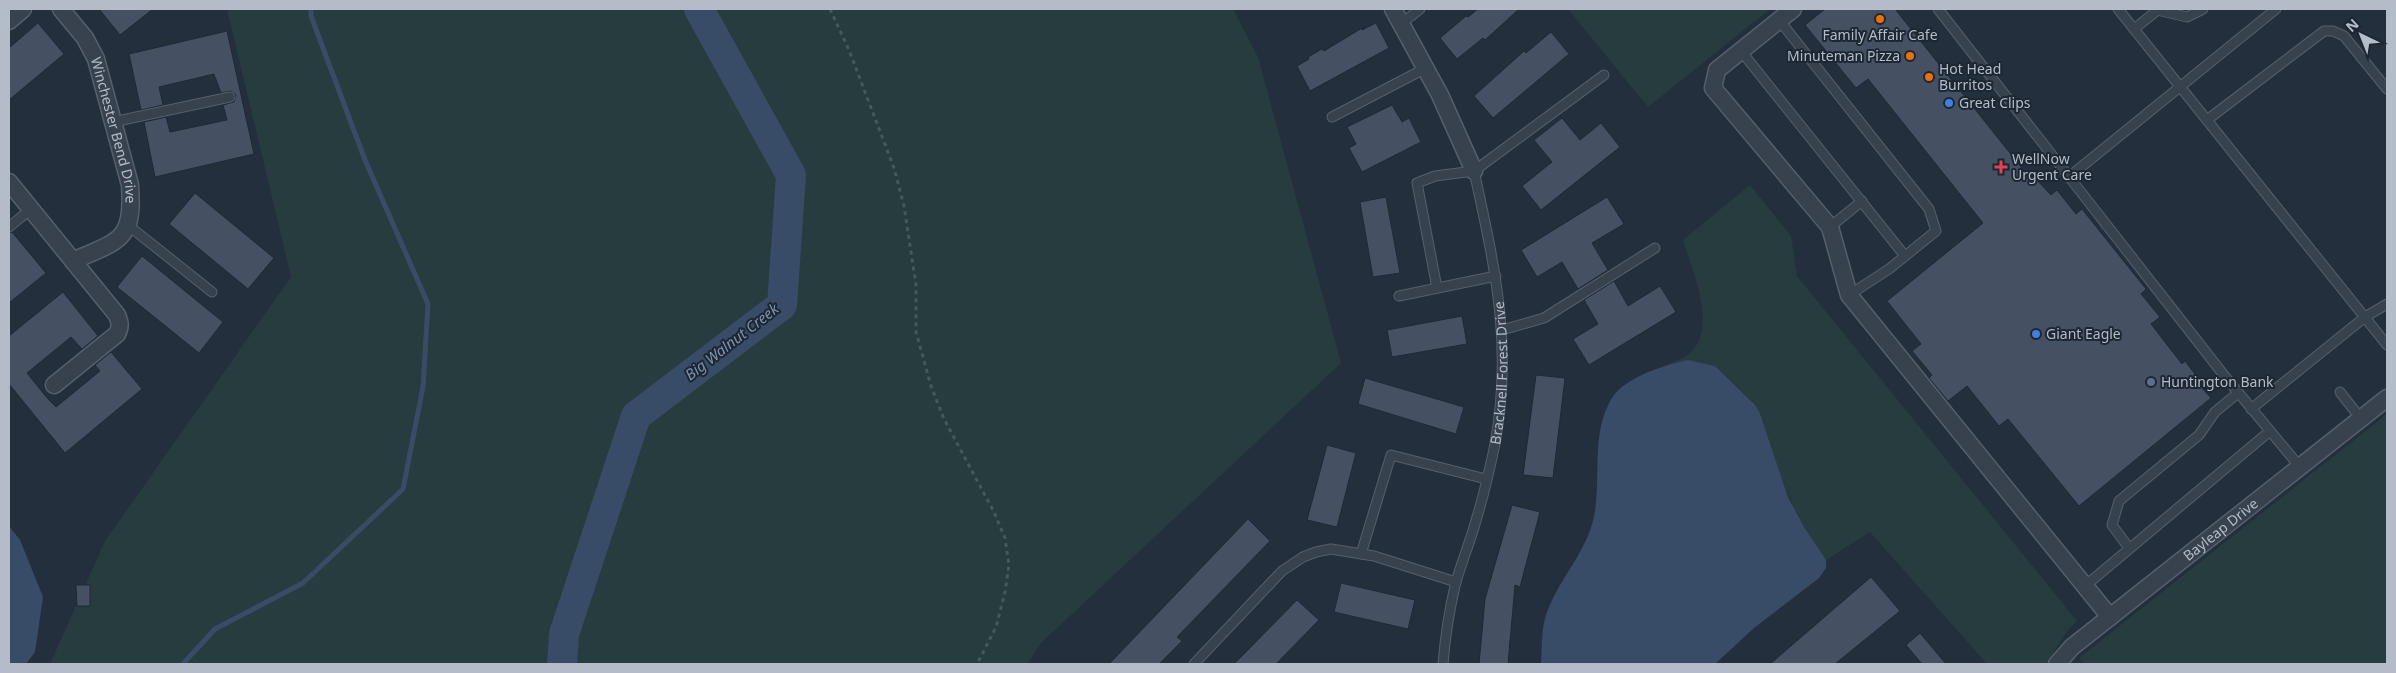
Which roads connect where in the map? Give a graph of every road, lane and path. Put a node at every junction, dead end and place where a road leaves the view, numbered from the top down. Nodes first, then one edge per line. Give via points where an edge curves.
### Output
1 (23, 9) edge
2 (61, 9) edge
3 (830, 9) edge
4 (1393, 9) edge
5 (1420, 9) edge
6 (1793, 9) edge
7 (1938, 9) edge
8 (2118, 9) edge
9 (2203, 9) edge
10 (2276, 9) edge
11 (2158, 10) edge
12 (1779, 20) junction
13 (9, 21) edge
14 (1401, 24) junction
15 (2134, 30) junction
16 (1741, 51) junction
17 (1424, 69) junction
18 (1604, 74) dead end
19 (2180, 86) junction
20 (2387, 89) edge
21 (230, 97) dead end
22 (1332, 117) dead end
23 (2207, 120) junction
24 (113, 122) junction
25 (1474, 171) junction
26 (2070, 176) junction
27 (9, 182) edge
28 (1862, 201) junction
29 (31, 210) junction
30 (128, 226) junction
31 (9, 227) edge
32 (1830, 227) junction
33 (1655, 248) dead end
34 (1905, 256) junction
35 (74, 261) junction
36 (1496, 276) junction
37 (1437, 288) junction
38 (212, 292) dead end
39 (1850, 295) junction
40 (1399, 296) dead end
41 (2387, 304) edge
42 (2365, 317) junction
43 (1502, 330) junction
44 (2387, 344) edge
45 (54, 385) dead end
46 (2340, 392) dead end
47 (2238, 393) junction
48 (2387, 398) edge
49 (2252, 409) junction
50 (2361, 419) junction
51 (2270, 431) junction
52 (2300, 467) junction
53 (1486, 479) junction
54 (2129, 548) junction
55 (1362, 554) junction
56 (1456, 582) junction
57 (2085, 586) junction
58 (2110, 617) junction
59 (977, 664) edge
60 (1194, 664) edge
61 (1444, 664) edge
62 (2057, 664) edge

1 - 13 street
2 - 24 street, Winchester Bend Drive via 85,38 96,59
3 - 59 path via 894,168 904,206 916,285 916,332 928,378 944,419 1005,538 1009,565 1005,592 996,627
4 - 14 street, Bracknell Forest Drive
5 - 14 lane
6 - 12 street
7 - 26 lane
8 - 15 lane
9 - 11 lane via 2187,17
10 - 19 lane
11 - 15 lane
12 - 16 street
12 - 34 lane via 1929,209 1936,231
14 - 17 street, Bracknell Forest Drive
15 - 19 lane
16 - 28 lane
16 - 32 street via 1717,70 1713,88
17 - 22 lane
17 - 25 street, Bracknell Forest Drive via 1458,132
18 - 25 lane
19 - 23 lane
19 - 26 lane
20 - 23 lane via 2344,36 2324,31
21 - 24 lane
23 - 42 lane
24 - 30 street, Winchester Bend Drive via 130,185
25 - 36 lane, Bracknell Forest Drive
25 - 37 lane via 1435,176 1417,183
26 - 47 lane
27 - 29 street
28 - 32 lane
28 - 34 lane
29 - 31 lane
29 - 35 street
30 - 35 street via 118,239
30 - 38 lane
32 - 39 street
33 - 43 lane via 1544,318
34 - 39 lane
35 - 45 street via 117,315 120,328 117,334
36 - 37 lane
36 - 43 lane, Bracknell Forest Drive
37 - 40 lane
39 - 57 street
41 - 42 lane
42 - 44 lane
42 - 49 lane
43 - 53 lane, Bracknell Forest Drive via 1501,402
46 - 50 lane
47 - 49 lane
47 - 54 lane via 2215,412 2199,435 2120,501 2112,525
48 - 50 street, Bayleap Drive
49 - 51 lane
50 - 52 street, Bayleap Drive
51 - 52 lane
51 - 54 lane
52 - 58 street, Bayleap Drive
53 - 55 lane via 1391,455
53 - 56 lane, Bracknell Forest Drive via 1478,517
54 - 57 lane
55 - 56 lane
55 - 60 lane via 1331,549 1292,563
56 - 61 lane, Bracknell Forest Drive
57 - 58 street
58 - 62 street, Bayleap Drive via 2072,647

